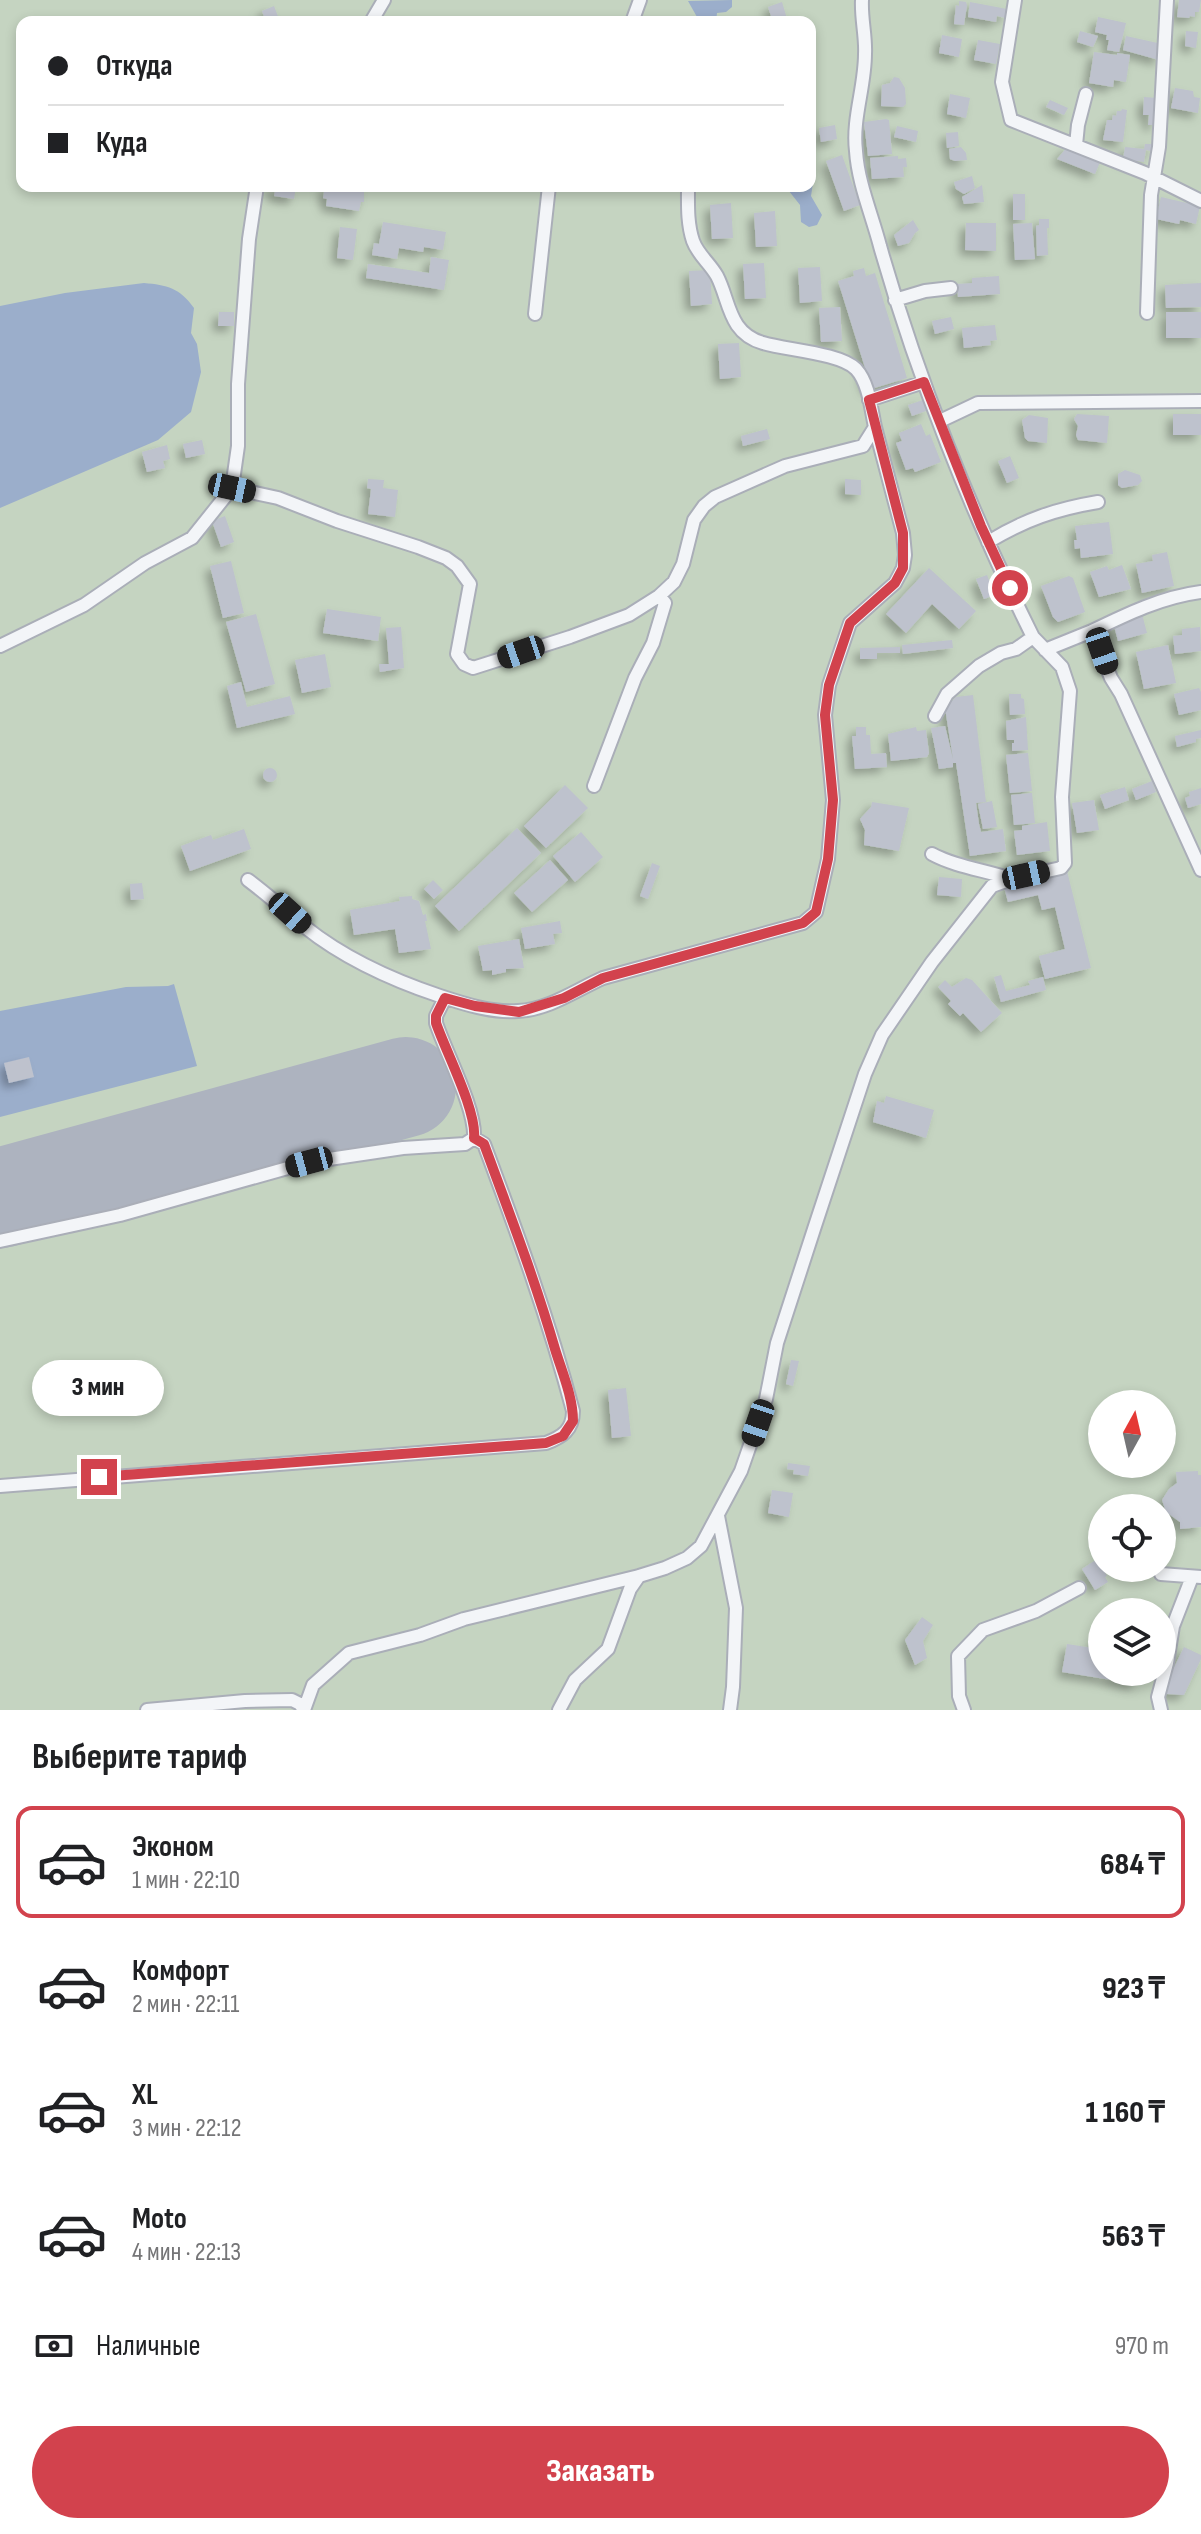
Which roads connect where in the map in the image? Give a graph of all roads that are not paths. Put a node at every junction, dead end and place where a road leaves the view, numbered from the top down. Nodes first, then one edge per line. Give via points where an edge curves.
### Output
1 (862, 0) edge
2 (1015, 0) edge
3 (1167, 0) edge
4 (1086, 94) dead end
5 (1076, 145) junction
6 (1155, 178) junction
7 (256, 192) edge
8 (548, 192) edge
9 (688, 192) edge
10 (1201, 201) edge
11 (951, 288) dead end
12 (895, 300) junction
13 (1147, 313) dead end
14 (535, 314) dead end
15 (924, 382) junction
16 (869, 400) junction
17 (1201, 401) edge
18 (940, 421) junction
19 (875, 427) junction
20 (232, 488) junction
21 (1098, 502) dead end
22 (988, 542) junction
23 (1201, 592) edge
24 (659, 596) junction
25 (1092, 631) junction
26 (1033, 637) junction
27 (0, 646) edge
28 (1045, 650) junction
29 (935, 716) dead end
30 (594, 786) dead end
31 (932, 854) dead end
32 (1201, 870) edge
33 (1011, 879) junction
34 (248, 880) dead end
35 (445, 998) junction
36 (474, 1138) junction
37 (0, 1241) edge
38 (0, 1486) edge
39 (718, 1516) junction
40 (1176, 1575) edge
41 (639, 1576) junction
42 (1196, 1577) edge
43 (1079, 1588) dead end
44 (147, 1710) edge
45 (304, 1710) edge
46 (559, 1710) edge
47 (730, 1710) edge
48 (964, 1710) edge
49 (1161, 1710) edge

1 - 12 street via 865,55 856,154
2 - 5 street via 1002,82 1011,120
3 - 6 street
4 - 5 street
5 - 6 street
6 - 10 street
6 - 13 street
7 - 20 street
8 - 14 street
9 - 16 street via 692,239 718,278 740,329 760,342 836,358 854,367 864,379
11 - 12 street
12 - 15 street
15 - 16 street
15 - 18 street
16 - 19 street
17 - 18 street via 978,403
18 - 22 street
19 - 24 street via 863,446 785,466 715,497 694,520 683,564
19 - 35 street via 903,533 903,568 895,583 850,623 829,685 825,715 833,800 816,912 803,923 603,978 519,1012
20 - 24 street via 278,498 457,566 470,584 457,654 473,668 629,615
20 - 27 street via 192,538 84,605
21 - 22 street via 1019,523
22 - 26 street
23 - 25 street via 1166,599
24 - 30 street via 665,603 657,629
25 - 28 street
25 - 32 street
26 - 28 street
26 - 29 street via 979,666 947,694
28 - 33 street via 1062,667 1070,691 1062,797 1065,863
31 - 33 street
33 - 39 street via 992,886 965,918 882,1035 777,1343 766,1399 741,1471
34 - 35 street via 371,970
35 - 36 street via 436,1023
36 - 37 street via 465,1144 309,1162 120,1215
36 - 38 street via 484,1144 547,1320 573,1411 563,1436 546,1443
39 - 41 street via 701,1546 687,1558
39 - 47 street via 736,1608
40 - 42 street
41 - 45 street via 349,1653 313,1685
41 - 46 street via 608,1649 575,1680
42 - 49 street via 1173,1626 1158,1697
43 - 48 street via 983,1630 958,1656
44 - 45 street via 292,1700

